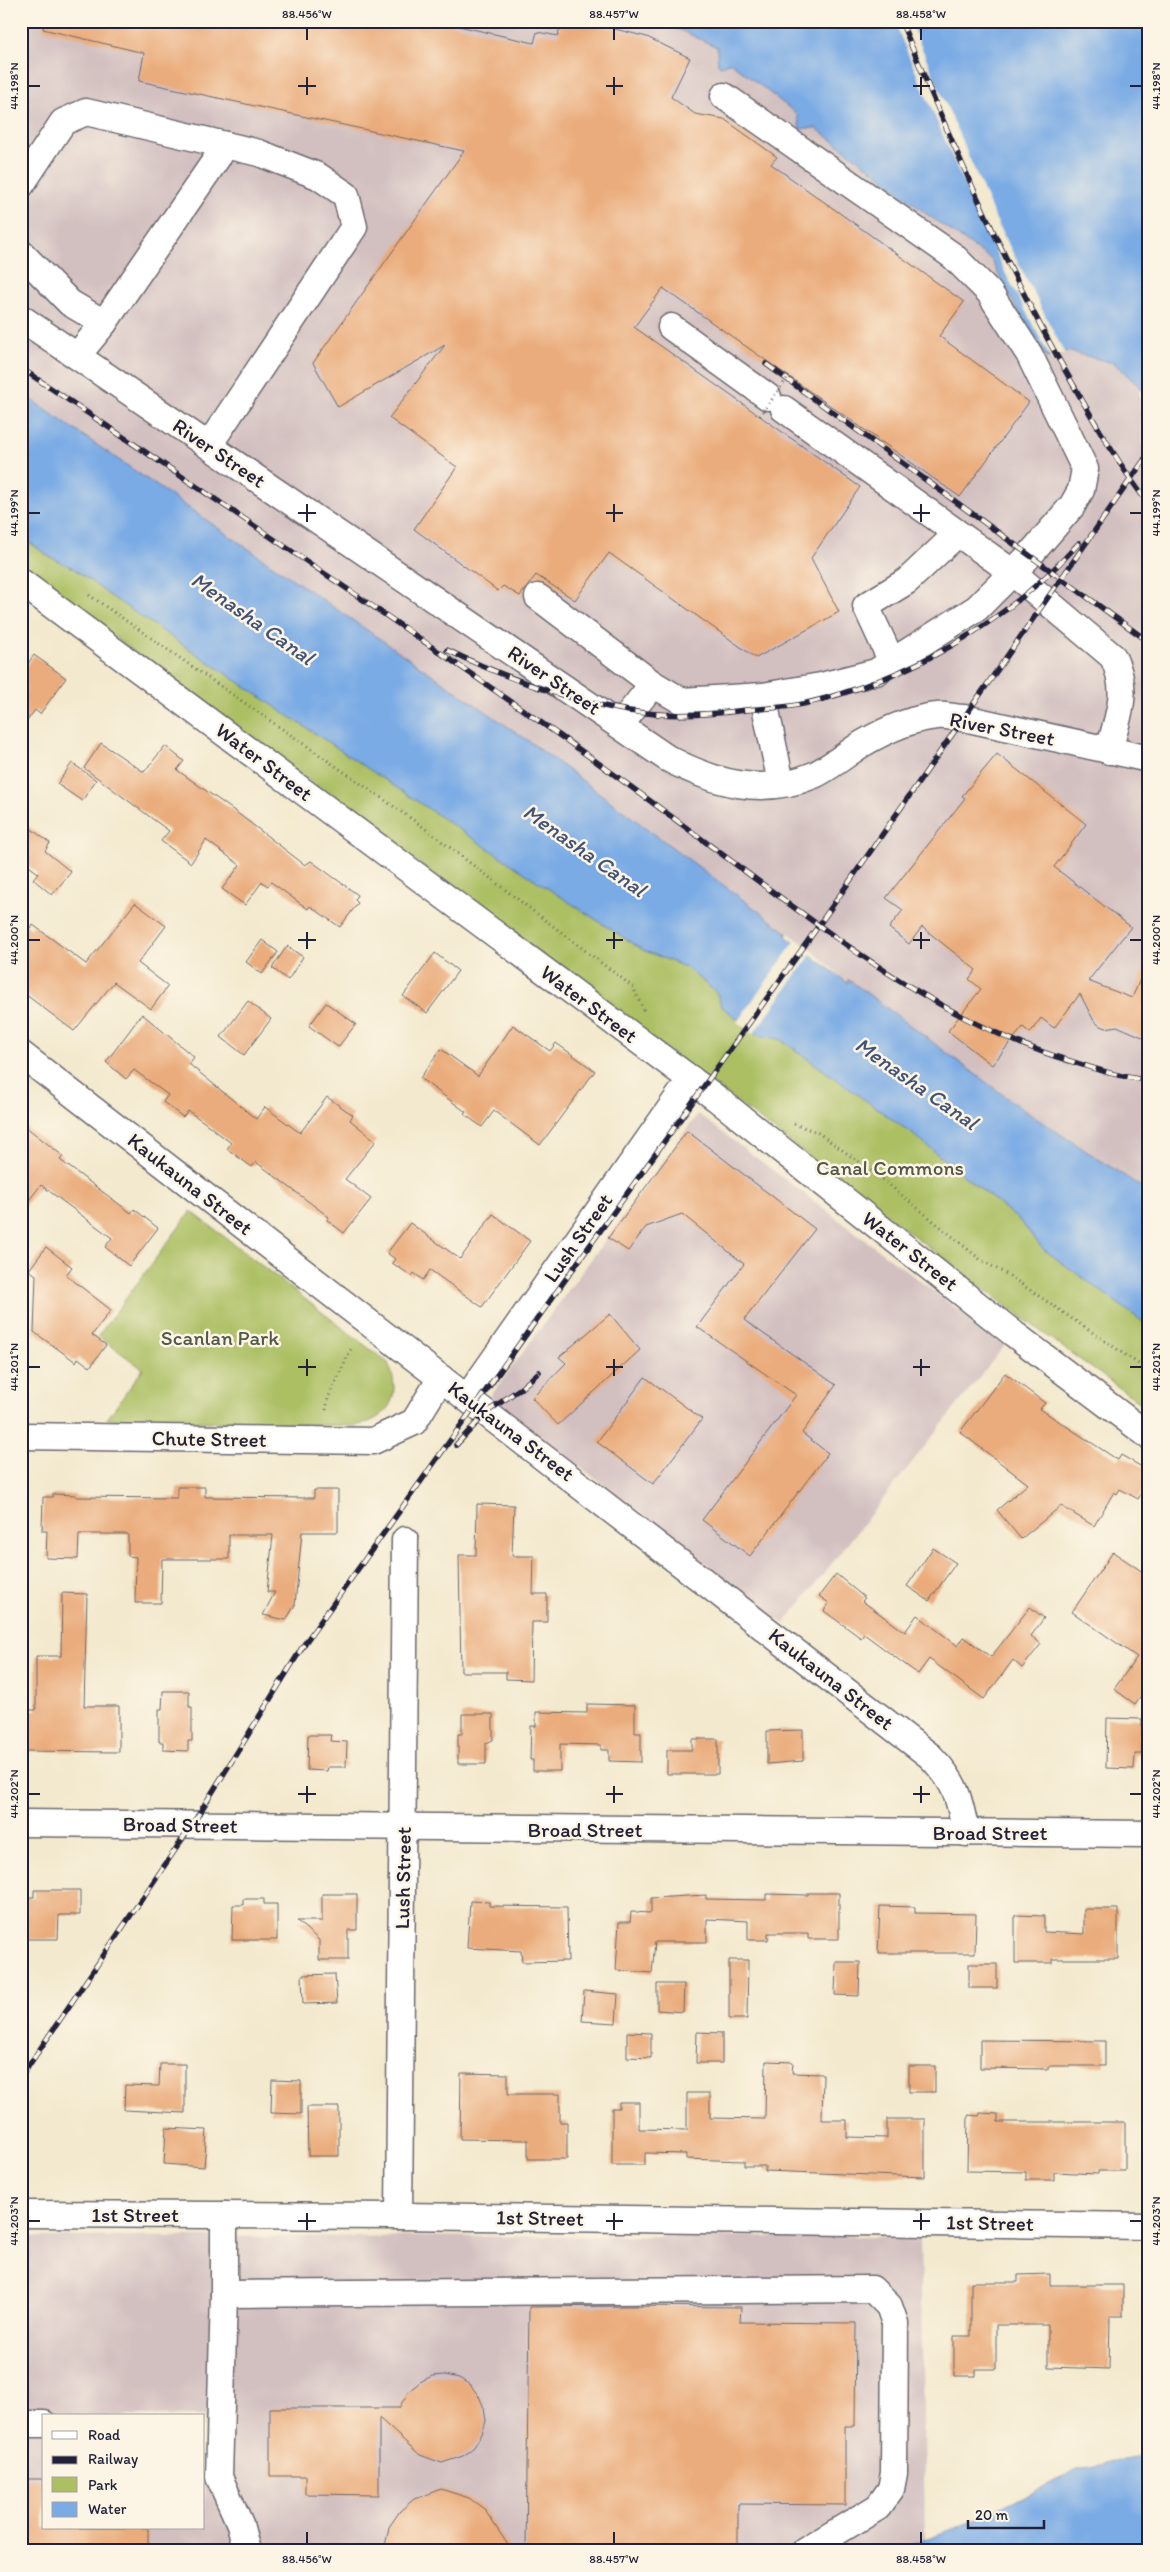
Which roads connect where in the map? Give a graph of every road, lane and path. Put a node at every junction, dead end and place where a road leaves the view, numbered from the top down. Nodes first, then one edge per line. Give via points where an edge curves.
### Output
1 (724, 96) dead end
2 (226, 145) junction
3 (29, 161) edge
4 (21, 185) edge
5 (21, 253) edge
6 (21, 318) edge
7 (104, 323) junction
8 (671, 328) dead end
9 (77, 356) junction
10 (788, 377) dead end
11 (770, 407) junction
12 (209, 445) junction
13 (957, 534) junction
14 (1012, 572) junction
15 (23, 586) edge
16 (89, 595) dead end
17 (538, 596) dead end
18 (891, 660) junction
19 (653, 684) junction
20 (763, 696) junction
21 (620, 726) junction
22 (1109, 751) junction
23 (1149, 759) edge
24 (781, 783) junction
25 (645, 1015) dead end
26 (21, 1054) edge
27 (691, 1080) junction
28 (790, 1123) dead end
29 (351, 1349) dead end
30 (1149, 1371) edge
31 (441, 1378) junction
32 (467, 1398) junction
33 (326, 1410) dead end
34 (21, 1436) edge
35 (1149, 1436) edge
36 (405, 1540) dead end
37 (21, 1823) edge
38 (403, 1828) junction
39 (966, 1833) junction
40 (1149, 1834) edge
41 (21, 2214) edge
42 (224, 2215) junction
43 (399, 2216) junction
44 (1149, 2226) edge
45 (224, 2294) junction
46 (21, 2424) edge
47 (42, 2424) edge
48 (212, 2427) edge
49 (247, 2551) edge
50 (805, 2551) edge

1 - 14 street via 953,256 989,292 1029,354 1085,469 1081,490 1072,506
2 - 3 street via 86,112 63,122
2 - 7 street
2 - 12 street via 258,153 318,176 346,195 354,227
3 - 4 street
5 - 7 street via 70,303
6 - 9 street, River Street
7 - 9 street
8 - 11 street
9 - 12 street, River Street
10 - 11 path, bridge
11 - 13 street
12 - 21 street, River Street
13 - 14 street
13 - 18 street via 907,581 866,606
14 - 18 street via 977,608
14 - 22 street via 1113,657 1121,675 1123,695
15 - 27 street, Water Street
16 - 25 path via 419,824 510,892 633,987
17 - 19 street
18 - 20 street via 876,672
19 - 20 street via 682,701
19 - 21 street
20 - 24 street
21 - 24 street, River Street via 699,775 728,784 756,786
22 - 23 street, River Street
22 - 24 street, River Street via 964,718 938,716 886,731 814,775
26 - 31 street, Kaukauna Street
27 - 32 street, Lush Street
27 - 35 street, Water Street
28 - 30 path via 817,1132 876,1174 981,1260
29 - 33 path via 328,1398
31 - 32 street, Kaukauna Street
31 - 34 street, Chute Street via 414,1422 373,1441
32 - 39 street, Kaukauna Street via 930,1756 948,1773 959,1797
36 - 38 street, Lush Street
37 - 38 street, Broad Street
38 - 39 street, Broad Street
38 - 43 street, Lush Street
39 - 40 street, Broad Street
41 - 42 street, 1st Street
42 - 43 street, 1st Street
42 - 45 street
43 - 44 street, 1st Street
45 - 48 street
45 - 50 street via 872,2289 889,2306 895,2323 894,2473 891,2489 878,2507
46 - 47 street
48 - 49 street via 219,2477 240,2524

